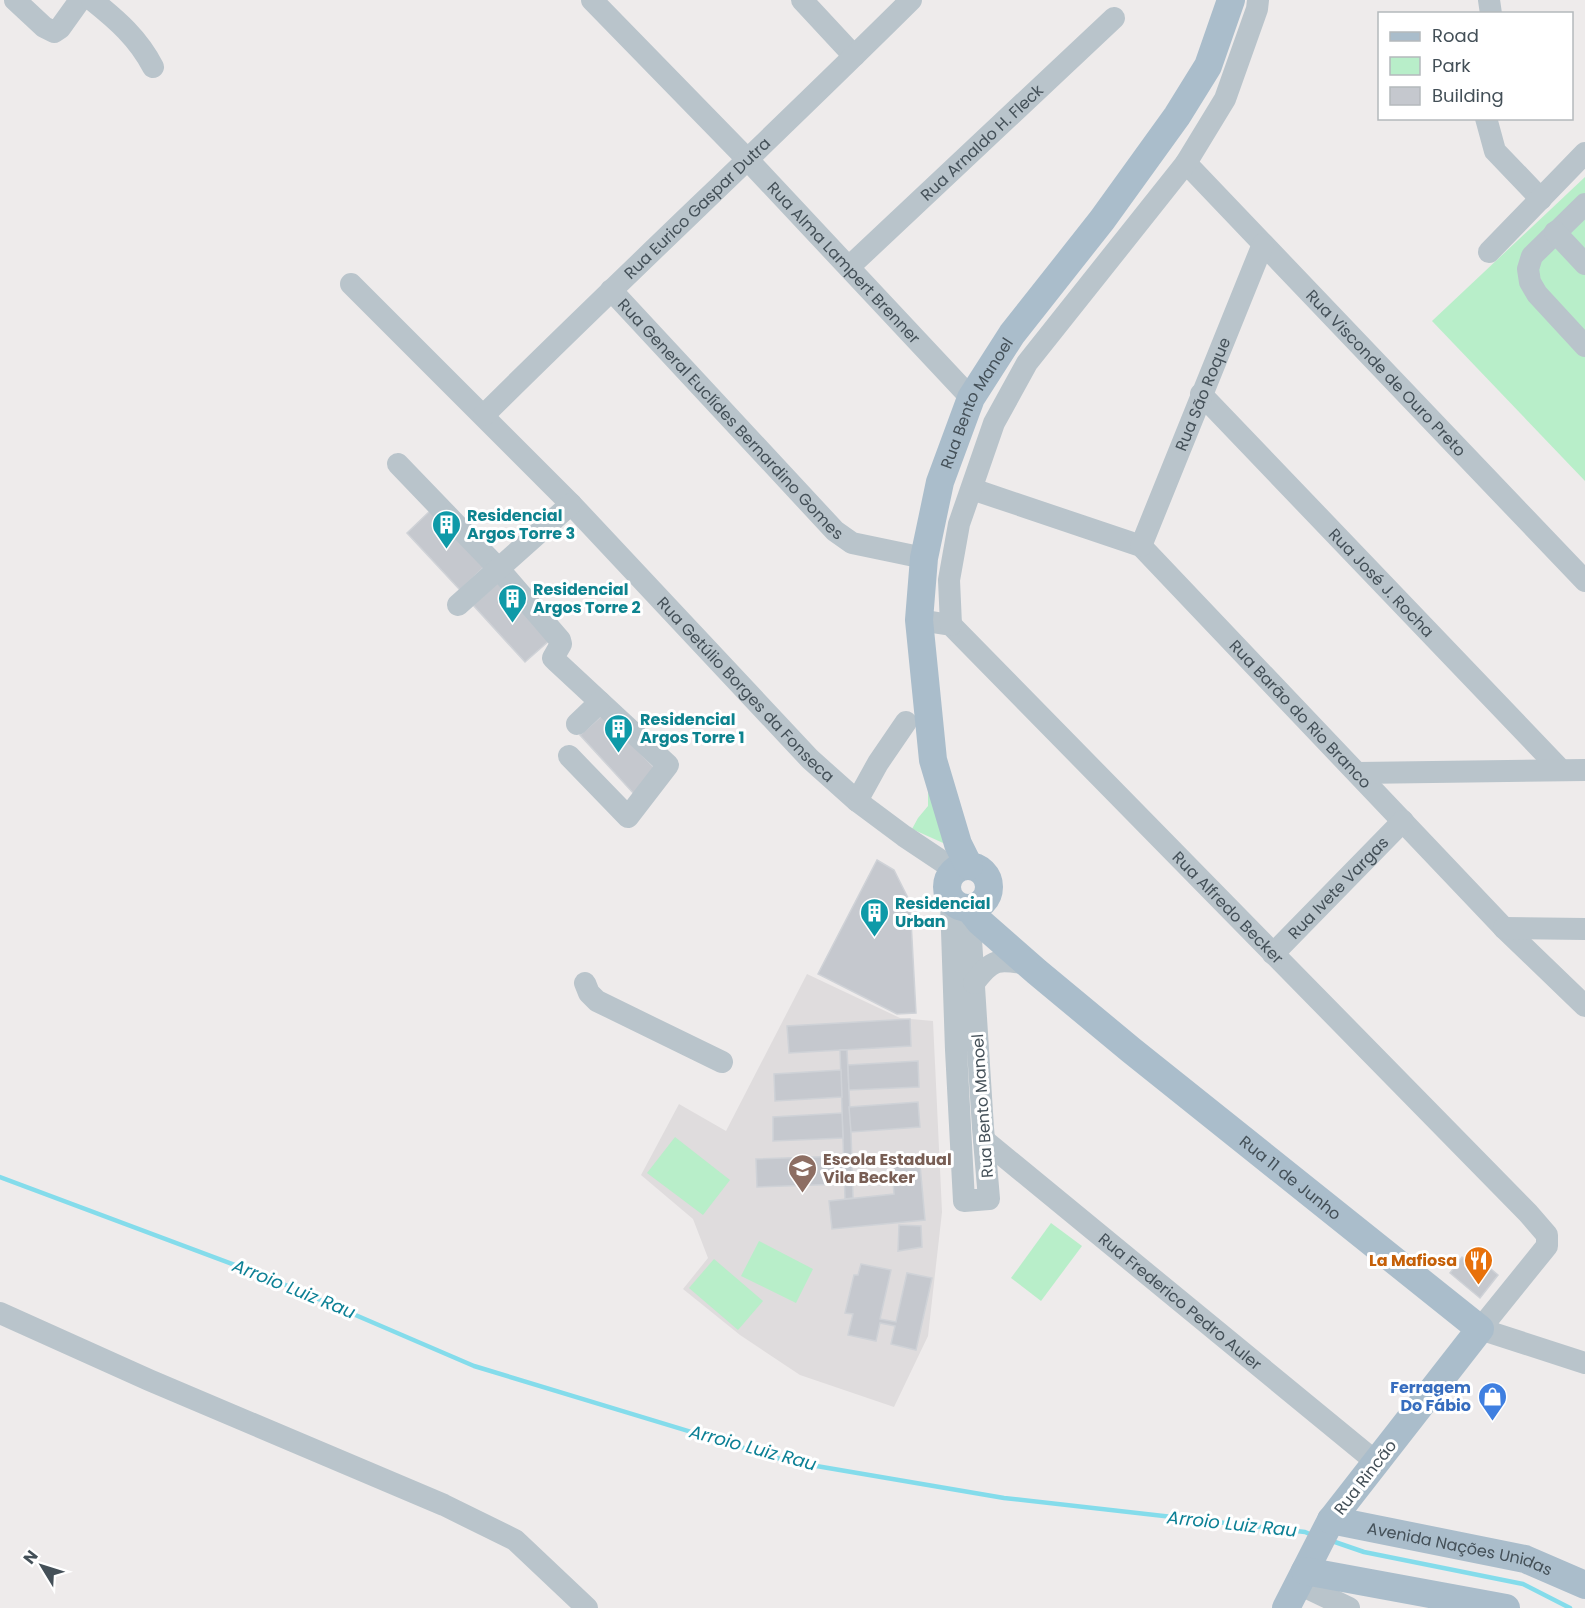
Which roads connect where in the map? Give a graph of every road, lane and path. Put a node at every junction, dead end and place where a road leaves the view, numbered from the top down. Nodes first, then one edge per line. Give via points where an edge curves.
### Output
1 (15, 0) edge
2 (80, 0) edge
3 (92, 0) edge
4 (592, 0) edge
5 (802, 0) edge
6 (911, 0) edge
7 (1231, 0) edge
8 (1258, 0) edge
9 (1114, 18) dead end
10 (854, 56) junction
11 (153, 67) dead end
12 (1487, 120) edge
13 (748, 160) junction
14 (1186, 163) junction
15 (1581, 164) edge
16 (1541, 199) junction
17 (1585, 204) edge
18 (1555, 232) junction
19 (1263, 244) junction
20 (1489, 252) dead end
21 (1585, 264) edge
22 (849, 267) junction
23 (351, 284) dead end
24 (610, 290) junction
25 (1585, 346) edge
26 (1201, 394) junction
27 (971, 398) junction
28 (484, 415) junction
29 (954, 444) junction
30 (398, 464) dead end
31 (972, 489) junction
32 (571, 504) junction
33 (1141, 546) junction
34 (924, 558) junction
35 (498, 568) junction
36 (1585, 581) edge
37 (458, 604) dead end
38 (919, 620) junction
39 (951, 625) junction
40 (600, 702) junction
41 (906, 722) dead end
42 (577, 724) dead end
43 (569, 756) dead end
44 (1561, 770) junction
45 (1585, 770) edge
46 (1359, 773) junction
47 (857, 801) junction
48 (1403, 821) junction
49 (962, 868) junction
50 (968, 903) junction
51 (1504, 928) junction
52 (1585, 929) edge
53 (1274, 954) junction
54 (1022, 959) junction
55 (974, 982) junction
56 (585, 983) dead end
57 (1585, 1006) edge
58 (722, 1062) dead end
59 (984, 1140) junction
60 (1528, 1213) joint
61 (0, 1312) edge
62 (1480, 1329) junction
63 (1585, 1363) edge
64 (1376, 1462) junction
65 (1329, 1524) junction
66 (1300, 1580) edge
67 (1585, 1585) edge
68 (587, 1608) edge
69 (1349, 1608) edge
70 (1506, 1608) edge

1 - 2 street via 54,32
3 - 11 street via 128,29
4 - 13 street, Rua Alma Lampert Brenner
5 - 10 street
6 - 10 street, Rua Eurico Gaspar Dutra
7 - 27 main road, Rua Bento Manoel via 1208,66 1177,116 1012,334
8 - 14 street via 1225,99
9 - 22 street, Rua Arnaldo H. Fleck
10 - 13 street, Rua Eurico Gaspar Dutra
12 - 16 street via 1495,151
13 - 22 street, Rua Alma Lampert Brenner
13 - 24 street, Rua Eurico Gaspar Dutra
14 - 19 street, Rua Visconde de Ouro Preto
14 - 31 street via 1027,363 994,423
15 - 16 street
16 - 20 street
17 - 18 street
18 - 21 street
18 - 25 street via 1532,255 1530,282
19 - 26 street, Rua São Roque
19 - 36 street, Rua Visconde de Ouro Preto
22 - 27 street, Rua Alma Lampert Brenner
23 - 28 street, Rua Getúlio Borges da Fonseca
24 - 28 street, Rua Eurico Gaspar Dutra
24 - 34 street, Rua General Euclídes Bernardino Gomes via 836,531 852,543
26 - 33 street, Rua São Roque
26 - 44 street, Rua José J. Rocha
27 - 29 main road, Rua Bento Manoel
28 - 32 street, Rua Getúlio Borges da Fonseca
29 - 31 street
29 - 34 main road, Rua Bento Manoel via 940,482
30 - 35 street
31 - 33 street, Rua Barão do Rio Branco
31 - 39 street via 959,524 949,580
32 - 35 street
32 - 47 street, Rua Getúlio Borges da Fonseca via 810,759
33 - 46 street, Rua Barão do Rio Branco
34 - 38 main road, Rua Bento Manoel
35 - 37 street
35 - 40 street via 560,640 553,658 556,662
38 - 39 street
38 - 49 main road, Rua Bento Manoel via 933,760
39 - 53 street, Rua Alfredo Becker
40 - 42 street
40 - 43 street via 668,765 628,817
41 - 47 street
44 - 45 street
44 - 46 street
46 - 48 street, Rua Barão do Rio Branco
47 - 49 street, Rua Getúlio Borges da Fonseca via 904,836
48 - 51 street, Rua Barão do Rio Branco
48 - 53 street, Rua Ivete Vargas
49 - 50 main road via 947,881 947,888
49 - 50 main road via 976,867 986,876 989,890
50 - 54 main road, Rua 11 de Junho via 980,921
50 - 55 street, Rua Bento Manoel
50 - 59 street, Rua Bento Manoel via 956,1050 964,1201 990,1199
51 - 52 street
51 - 57 street, Rua Barão do Rio Branco
53 - 60 street, Rua Alfredo Becker
54 - 55 street via 993,964
54 - 62 main road, Rua 11 de Junho
55 - 59 street, Rua Bento Manoel
56 - 58 street via 597,1001
59 - 64 street, Rua Frederico Pedro Auler
60 - 62 street, Rua Rincão via 1546,1235 1547,1246
61 - 68 street via 444,1505 515,1540
62 - 63 street, Rua 11 de Junho
62 - 64 main road, Rua Rincão
64 - 65 main road, Rua Rincão
65 - 66 main road, Rua Rincão
65 - 67 main road, Avenida Nações Unidas via 1525,1559
66 - 69 street
66 - 70 main road

